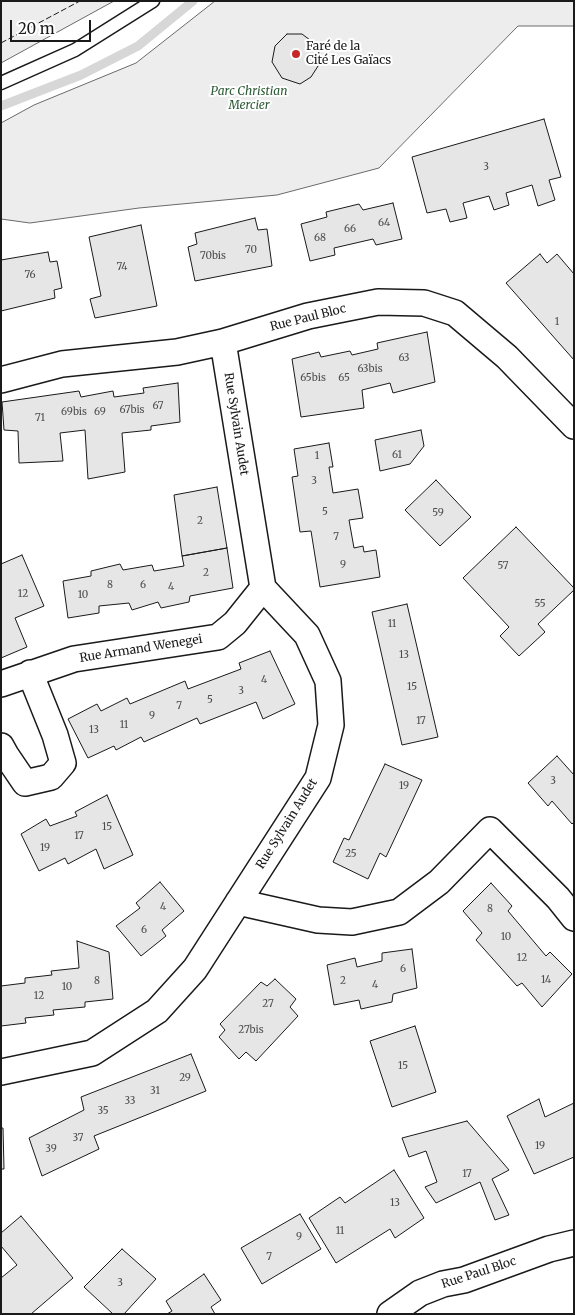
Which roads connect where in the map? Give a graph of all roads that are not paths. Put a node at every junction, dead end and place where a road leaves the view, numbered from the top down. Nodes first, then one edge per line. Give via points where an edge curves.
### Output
1 (153, 1) edge
2 (1, 83) edge
3 (223, 342) junction
4 (1, 380) edge
5 (574, 426) edge
6 (263, 588) junction
7 (30, 673) junction
8 (1, 684) edge
9 (1, 746) edge
10 (566, 893) edge
11 (238, 902) junction
12 (574, 918) edge
13 (1, 1072) edge
14 (574, 1243) edge
15 (390, 1314) edge

1 - 2 lane via 75,50
3 - 4 street, Rue Paul Bloc via 177,352 62,364
3 - 5 street, Rue Paul Bloc via 308,316 378,302 424,303 455,313 507,357
3 - 6 street, Rue Sylvain Audet
6 - 7 street, Rue Armand Wenegei via 235,623 218,637 74,659
6 - 11 street, Rue Sylvain Audet via 307,635 328,681 331,725 318,778
7 - 8 street, Rue Armand Wenegei
7 - 9 street via 64,763 51,777 25,783
10 - 11 street via 490,830 439,882 399,912 352,922 318,920
10 - 12 street
11 - 13 street, Rue Sylvain Audet via 195,969 157,1011 92,1053
14 - 15 street, Rue Paul Bloc via 443,1284 420,1293

